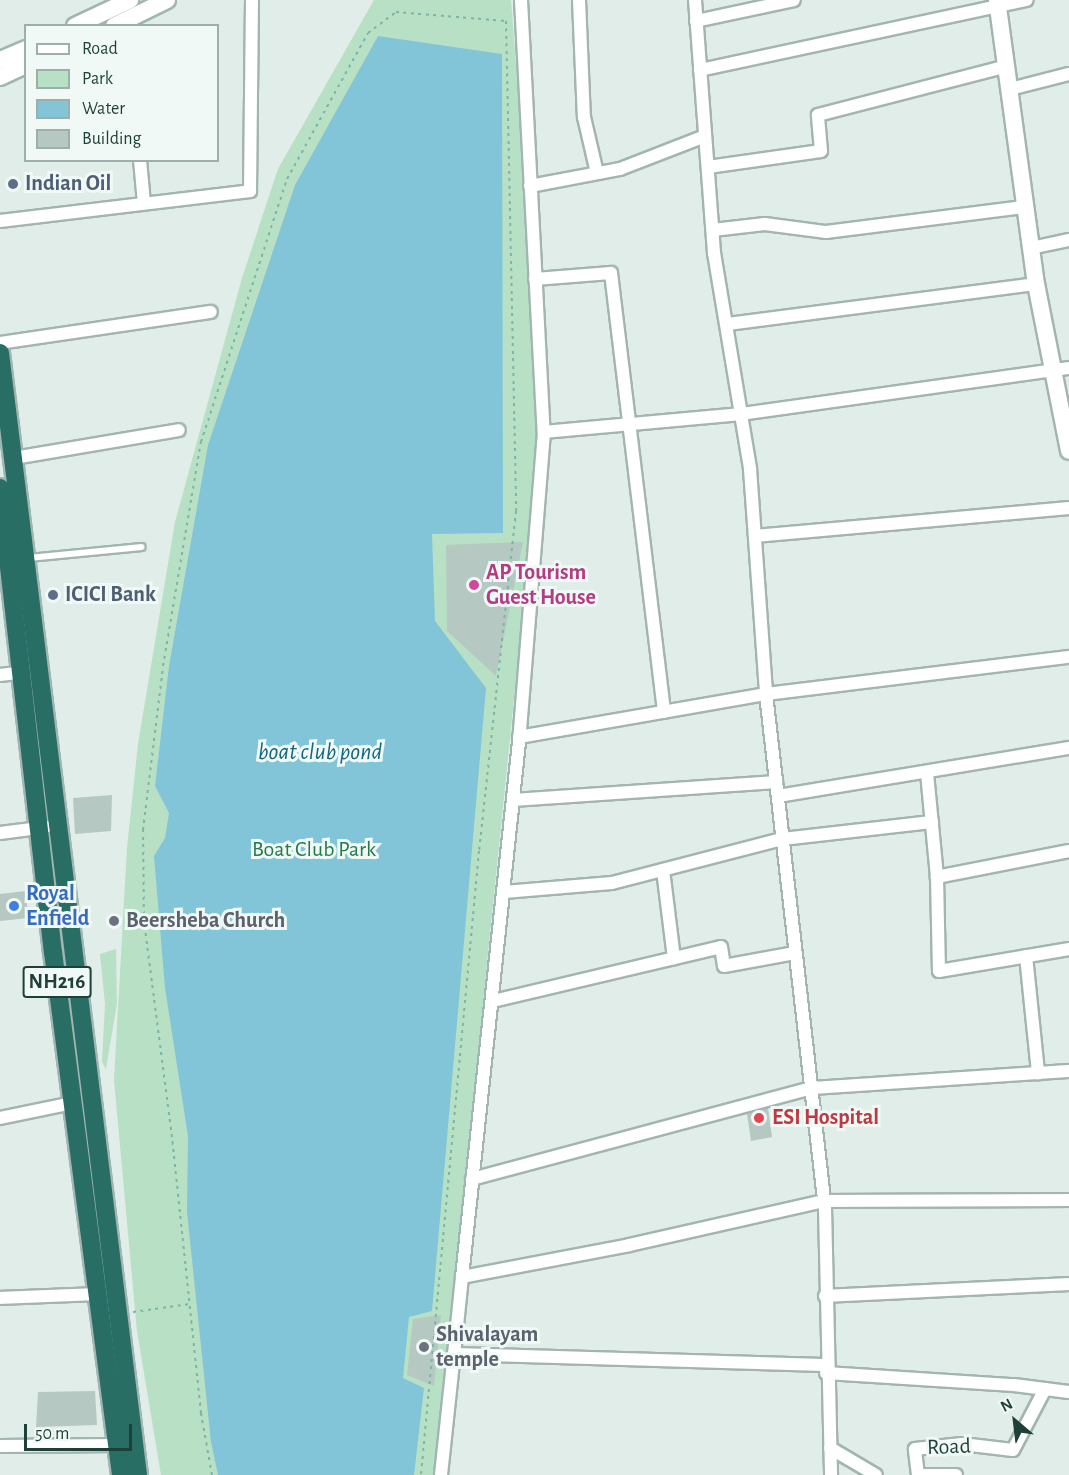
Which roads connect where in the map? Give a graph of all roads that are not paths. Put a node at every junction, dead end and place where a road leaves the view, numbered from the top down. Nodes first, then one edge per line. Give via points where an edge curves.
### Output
1 (167, 0) edge
2 (252, 0) edge
3 (520, 0) edge
4 (579, 0) edge
5 (695, 0) edge
6 (794, 0) edge
7 (1027, 0) edge
8 (998, 3) edge
9 (123, 15) edge
10 (696, 21) junction
11 (84, 24) edge
12 (24, 50) edge
13 (0, 60) edge
14 (24, 66) edge
15 (1006, 66) junction
16 (700, 70) junction
17 (1069, 74) edge
18 (0, 77) edge
19 (1010, 89) junction
20 (705, 136) junction
21 (140, 162) edge
22 (708, 167) junction
23 (597, 173) junction
24 (531, 186) junction
25 (144, 203) junction
26 (1026, 207) junction
27 (0, 221) edge
28 (713, 230) junction
29 (1069, 240) edge
30 (1031, 248) junction
31 (535, 279) junction
32 (1036, 284) junction
33 (211, 312) dead end
34 (728, 324) junction
35 (0, 343) edge
36 (0, 353) edge
37 (1062, 369) edge
38 (741, 414) junction
39 (629, 422) junction
40 (179, 430) dead end
41 (544, 432) junction
42 (1069, 452) edge
43 (14, 458) junction
44 (0, 488) edge
45 (1069, 508) edge
46 (755, 536) junction
47 (141, 547) dead end
48 (28, 559) junction
49 (1069, 657) edge
50 (23, 672) junction
51 (0, 675) edge
52 (766, 694) junction
53 (664, 712) junction
54 (519, 737) junction
55 (1069, 748) edge
56 (927, 773) junction
57 (776, 782) junction
58 (778, 796) junction
59 (513, 800) junction
60 (932, 822) junction
61 (60, 826) junction
62 (38, 827) junction
63 (0, 833) edge
64 (782, 839) junction
65 (1069, 851) edge
66 (663, 870) junction
67 (937, 877) junction
68 (504, 892) junction
69 (1069, 949) edge
70 (795, 953) junction
71 (1026, 956) junction
72 (674, 958) junction
73 (493, 1001) junction
74 (1069, 1071) edge
75 (1038, 1073) junction
76 (811, 1088) junction
77 (73, 1103) junction
78 (0, 1118) edge
79 (472, 1179) junction
80 (1069, 1200) edge
81 (824, 1201) junction
82 (462, 1277) junction
83 (1069, 1284) edge
84 (98, 1294) junction
85 (825, 1296) junction
86 (0, 1298) edge
87 (454, 1354) junction
88 (826, 1369) junction
89 (1045, 1389) junction
90 (1069, 1392) edge
91 (117, 1445) junction
92 (0, 1446) edge
93 (830, 1448) junction
94 (121, 1475) edge
95 (138, 1475) edge
96 (441, 1475) edge
97 (831, 1475) edge
98 (876, 1475) edge
99 (918, 1475) edge
100 (925, 1475) edge
101 (956, 1475) edge

1 - 9 street
2 - 25 street via 250,191
3 - 24 street
4 - 23 street via 584,117
5 - 10 street
6 - 10 street
7 - 8 street
8 - 15 street
8 - 16 street
9 - 11 street
10 - 16 street
12 - 13 street
14 - 18 street
15 - 19 street
15 - 22 street via 818,115 821,151
16 - 20 street
17 - 19 street
19 - 26 street
20 - 22 street
20 - 23 street via 620,169
21 - 25 street
22 - 28 street
23 - 24 street
24 - 31 street
25 - 27 street
26 - 28 street via 826,232 765,224
26 - 30 street
28 - 34 street
29 - 30 street
30 - 32 street
31 - 39 street via 611,273
31 - 41 street
32 - 34 street
32 - 37 street
33 - 35 street
34 - 38 street
36 - 43 highway, NH216
37 - 38 street
37 - 42 street
38 - 39 street
38 - 46 street
39 - 41 street
39 - 53 street
40 - 43 street
41 - 54 street
43 - 48 highway, NH216
44 - 50 highway, NH216
45 - 46 street
46 - 52 street
47 - 48 lane
48 - 61 highway, NH216
49 - 52 street
50 - 51 street
50 - 62 highway, NH216
52 - 53 street
52 - 57 street
53 - 54 street
54 - 59 street
55 - 56 street
56 - 58 street
56 - 60 street
57 - 58 street
57 - 59 street
58 - 64 street
59 - 68 street
60 - 64 street
60 - 67 street
61 - 62 street
61 - 95 highway, NH216
62 - 63 street
62 - 77 highway, NH216
64 - 66 street
64 - 70 street
65 - 67 street
66 - 68 street via 612,883
66 - 72 street
67 - 71 street via 939,970
68 - 73 street
69 - 71 street
70 - 72 street via 724,966 721,947
70 - 76 street
71 - 75 street
72 - 73 street
73 - 79 street
74 - 75 street
75 - 76 street
76 - 79 street
76 - 81 street
77 - 78 street
77 - 84 highway, NH216
79 - 82 street
80 - 81 street
81 - 82 street
81 - 85 street
82 - 87 street
83 - 85 street
84 - 86 street
84 - 91 highway, NH216
85 - 88 street
87 - 88 street
87 - 96 street
88 - 89 street
88 - 93 street
89 - 90 street
89 - 99 street, Road via 1013,1450 962,1444 915,1449
91 - 92 street
91 - 94 highway, NH216
93 - 97 street
93 - 98 street
100 - 101 street, Road

